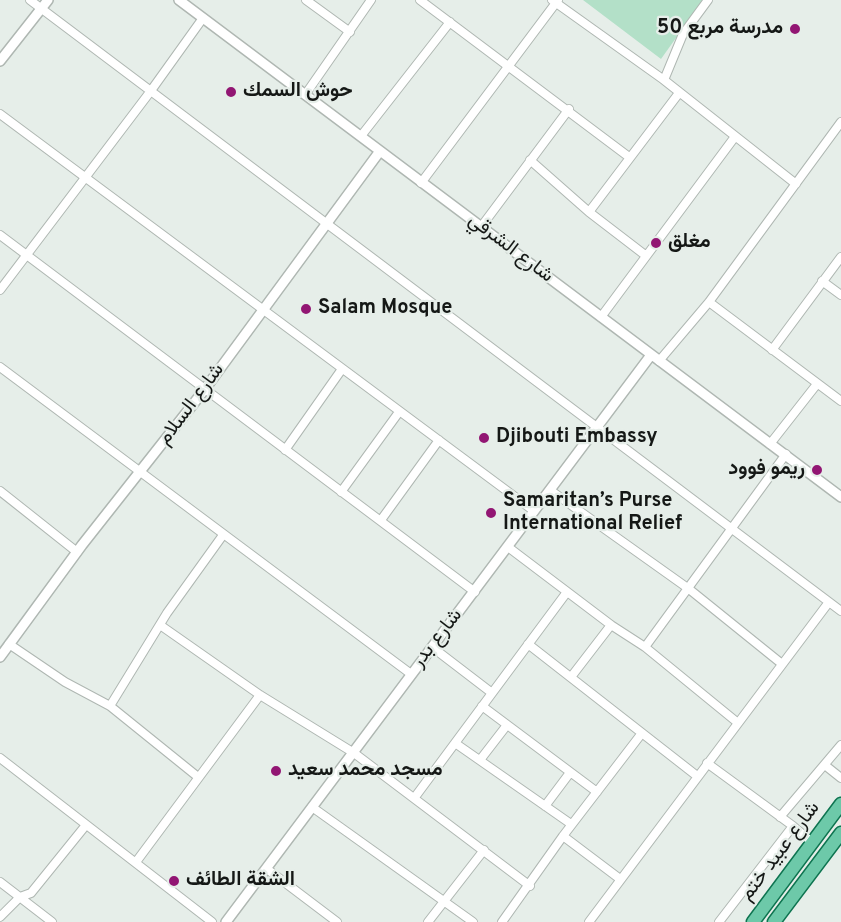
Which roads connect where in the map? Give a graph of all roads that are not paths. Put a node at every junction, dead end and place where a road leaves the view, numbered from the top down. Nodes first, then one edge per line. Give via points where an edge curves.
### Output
1 (30, 0) edge
2 (48, 0) edge
3 (178, 0) edge
4 (306, 0) edge
5 (371, 0) edge
6 (420, 0) edge
7 (708, 0) edge
8 (555, 1) edge
9 (41, 8) junction
10 (203, 18) junction
11 (450, 22) junction
12 (350, 32) junction
13 (0, 61) edge
14 (508, 64) junction
15 (664, 81) junction
16 (150, 92) junction
17 (679, 93) junction
18 (305, 95) junction
19 (569, 109) junction
20 (0, 114) edge
21 (841, 122) edge
22 (838, 131) edge
23 (361, 136) junction
24 (734, 138) junction
25 (380, 151) junction
26 (629, 157) junction
27 (530, 160) junction
28 (84, 177) junction
29 (421, 183) junction
30 (796, 184) junction
31 (589, 212) junction
32 (326, 222) junction
33 (481, 227) junction
34 (0, 235) edge
35 (26, 253) junction
36 (645, 255) junction
37 (841, 257) edge
38 (822, 281) junction
39 (0, 290) edge
40 (841, 295) edge
41 (709, 302) junction
42 (261, 310) junction
43 (601, 317) junction
44 (772, 350) junction
45 (655, 358) junction
46 (0, 367) edge
47 (342, 369) junction
48 (817, 384) junction
49 (205, 389) junction
50 (841, 400) edge
51 (399, 412) junction
52 (596, 428) junction
53 (439, 440) junction
54 (770, 444) junction
55 (285, 450) junction
56 (786, 454) junction
57 (140, 473) junction
58 (550, 490) junction
59 (0, 491) edge
60 (341, 492) junction
61 (841, 497) edge
62 (534, 511) junction
63 (381, 520) junction
64 (733, 528) junction
65 (223, 535) junction
66 (508, 547) junction
67 (77, 552) junction
68 (689, 589) junction
69 (475, 592) junction
70 (567, 592) junction
71 (829, 602) junction
72 (841, 611) edge
73 (160, 625) junction
74 (611, 625) junction
75 (9, 644) junction
76 (528, 644) junction
77 (432, 647) junction
78 (645, 647) junction
79 (0, 657) edge
80 (782, 664) junction
81 (411, 674) junction
82 (571, 677) junction
83 (492, 693) junction
84 (260, 695) junction
85 (110, 706) junction
86 (482, 706) junction
87 (738, 723) junction
88 (507, 725) junction
89 (642, 733) junction
90 (454, 743) junction
91 (841, 745) edge
92 (354, 753) junction
93 (0, 758) edge
94 (480, 760) junction
95 (707, 764) junction
96 (826, 766) junction
97 (569, 774) junction
98 (697, 776) junction
99 (198, 777) junction
100 (841, 778) edge
101 (597, 792) junction
102 (415, 797) junction
103 (841, 804) edge
104 (544, 806) junction
105 (312, 807) junction
106 (780, 817) junction
107 (572, 824) junction
108 (86, 825) junction
109 (793, 826) junction
110 (841, 833) edge
111 (563, 836) junction
112 (813, 843) junction
113 (484, 850) junction
114 (136, 862) junction
115 (267, 869) junction
116 (620, 879) junction
117 (0, 882) edge
118 (530, 886) junction
119 (20, 897) junction
120 (444, 901) junction
121 (0, 917) edge
122 (52, 922) edge
123 (212, 922) edge
124 (226, 922) edge
125 (337, 922) edge
126 (428, 922) edge
127 (473, 922) edge
128 (502, 922) edge
129 (589, 922) edge
130 (719, 922) edge
131 (753, 922) edge
132 (774, 922) edge

1 - 9 street
2 - 9 street
3 - 10 street, شارع الشرقي
4 - 12 street
5 - 12 street
6 - 11 street
7 - 15 street via 683,34
8 - 14 street
8 - 15 street
9 - 13 street
9 - 16 street
10 - 16 street
10 - 18 street, شارع الشرقي
11 - 14 street
11 - 23 street
12 - 18 street
14 - 19 street
14 - 29 street
15 - 17 street
16 - 28 street
16 - 32 street
17 - 24 street
17 - 26 street
18 - 23 street, شارع الشرقي
19 - 26 street
19 - 27 street
20 - 28 street
21 - 22 street
22 - 30 street
23 - 25 street, شارع الشرقي
24 - 30 street
24 - 36 street
25 - 29 street, شارع الشرقي
25 - 32 street, شارع السلام
26 - 31 street
27 - 31 street
27 - 33 street
28 - 35 street
28 - 42 street
29 - 33 street, شارع الشرقي
30 - 41 street
31 - 36 street
32 - 42 street, شارع السلام
32 - 52 street
33 - 43 street, شارع الشرقي
34 - 35 street
35 - 39 street
35 - 49 street
36 - 43 street
37 - 38 street
38 - 40 street
38 - 44 street
41 - 44 street
41 - 45 street
42 - 47 street
42 - 49 street, شارع السلام
43 - 45 street, شارع الشرقي
44 - 48 street
45 - 52 street, شارع بدر
45 - 54 street, شارع الشرقي
46 - 57 street
47 - 51 street
47 - 55 street
48 - 50 street
48 - 54 street
49 - 55 street
49 - 57 street, شارع السلام
51 - 53 street
51 - 60 street
52 - 58 street, شارع بدر
52 - 64 street
53 - 62 street
53 - 63 street
54 - 56 street, شارع الشرقي
55 - 60 street
56 - 61 street, شارع الشرقي
56 - 64 street
57 - 65 street
57 - 67 street, شارع السلام
58 - 62 street, شارع بدر
58 - 68 street
59 - 67 street
60 - 63 street
62 - 66 street, شارع بدر
63 - 69 street
64 - 68 street
64 - 71 street
65 - 73 street
65 - 81 street
66 - 69 street, شارع بدر
66 - 70 street
67 - 75 street, شارع السلام
68 - 78 street
68 - 80 street
69 - 77 street, شارع بدر
70 - 74 street
70 - 76 street
71 - 72 street
71 - 80 street
73 - 84 street
73 - 85 street
74 - 78 street
74 - 82 street
75 - 79 street, شارع السلام
75 - 85 street via 65,682
76 - 82 street
76 - 83 street
77 - 81 street, شارع بدر
77 - 83 street
78 - 87 street
80 - 87 street
81 - 92 street, شارع بدر
82 - 89 street
83 - 86 street
84 - 92 street
84 - 99 street
85 - 99 street
86 - 88 street
86 - 90 street
87 - 95 street
88 - 94 street
88 - 97 street
89 - 98 street
89 - 101 street
90 - 94 street
90 - 102 street
91 - 96 street
92 - 102 street
92 - 105 street, شارع بدر
93 - 108 street
94 - 104 street
95 - 98 street
95 - 106 street
96 - 100 street
96 - 106 street
97 - 101 street
97 - 104 street
98 - 116 street
99 - 114 street
101 - 107 street
102 - 113 street
103 - 112 main road, شارع عبيد ختم
104 - 107 street
105 - 115 street, شارع بدر
105 - 120 street
106 - 109 street
107 - 111 street
108 - 114 street
108 - 119 street via 31,893
109 - 112 street
109 - 130 street
110 - 132 main road, شارع عبيد ختم
111 - 116 street
111 - 118 street
112 - 131 main road, شارع عبيد ختم
113 - 118 street
113 - 120 street
114 - 123 street
115 - 124 street, شارع بدر
115 - 125 street
116 - 129 street
117 - 119 street
118 - 128 street
119 - 121 street
119 - 122 street
120 - 126 street
120 - 127 street

